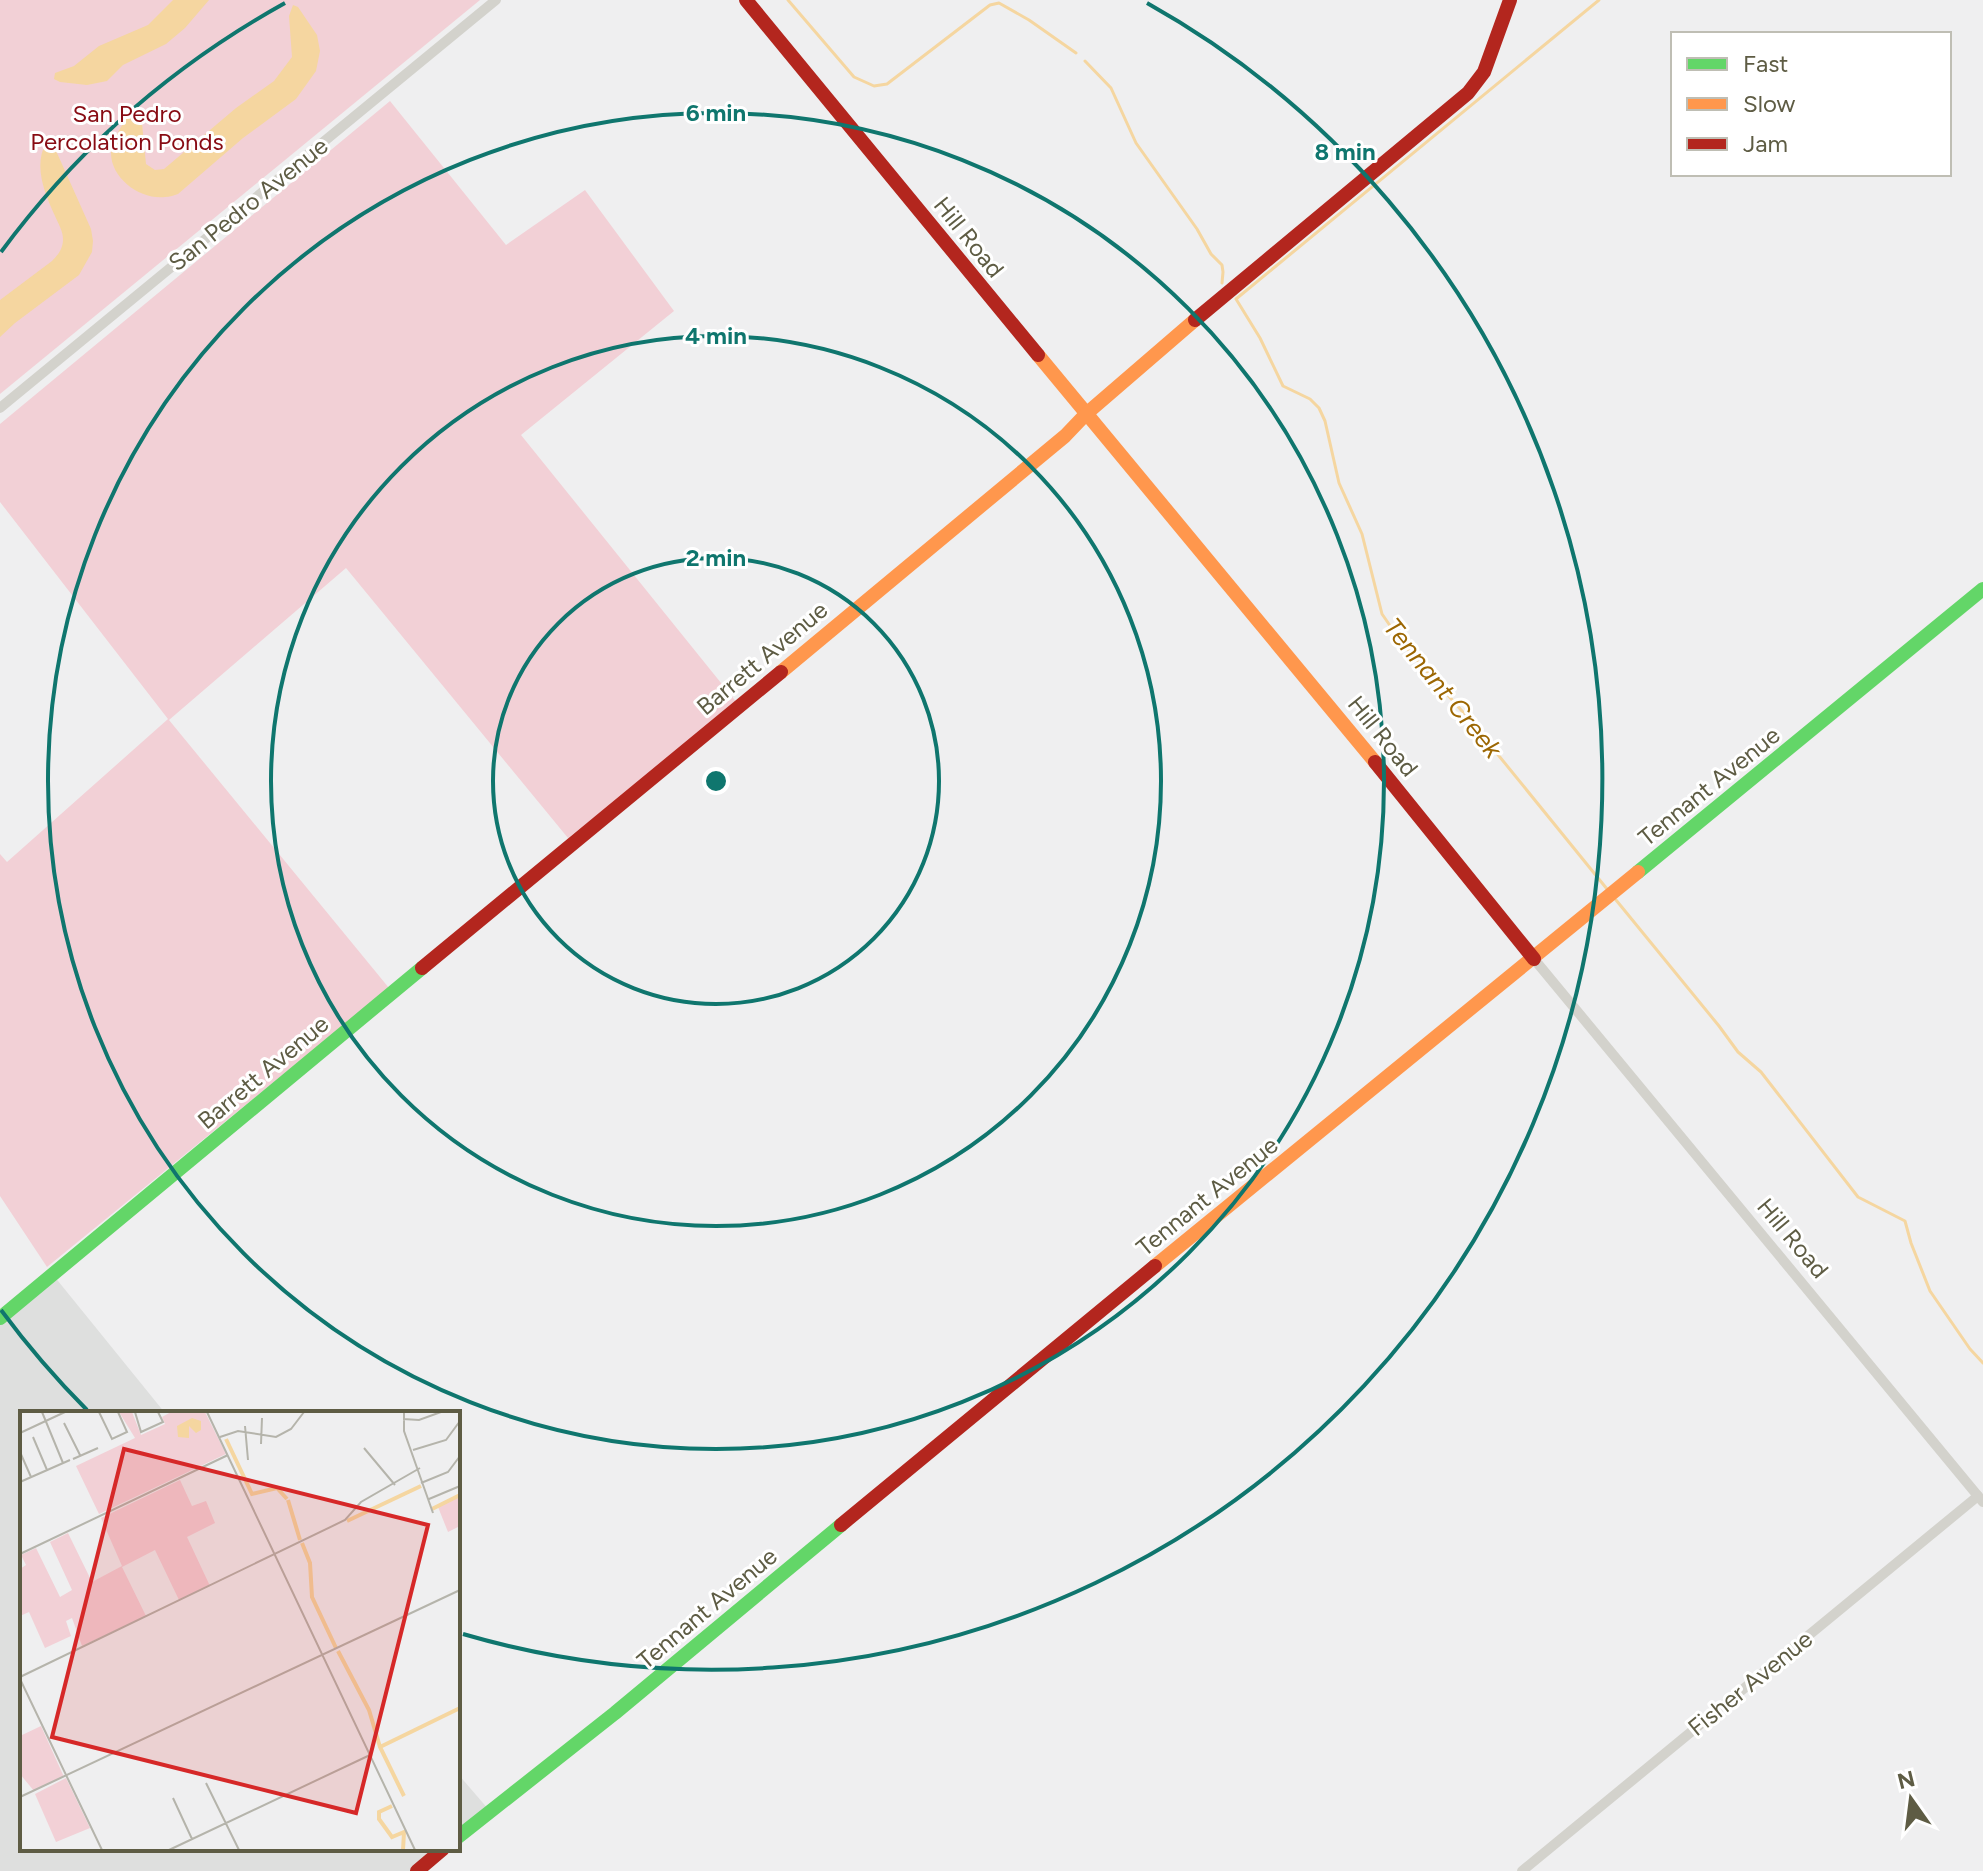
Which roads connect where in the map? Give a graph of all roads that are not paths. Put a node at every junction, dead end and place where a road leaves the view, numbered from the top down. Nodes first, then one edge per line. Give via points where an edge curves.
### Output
1 (496, 0) edge
2 (746, 0) edge
3 (1510, 0) edge
4 (0, 408) edge
5 (1086, 414) junction
6 (1983, 589) edge
7 (1534, 959) junction
8 (0, 1318) edge
9 (1980, 1499) edge
10 (460, 1835) edge
11 (441, 1851) edge
12 (417, 1871) edge
13 (1522, 1871) edge

1 - 4 street, San Pedro Avenue
2 - 5 street, Hill Road
3 - 5 street, Barrett Avenue via 1484,72 1468,93
5 - 7 street, Hill Road
5 - 8 street, Barrett Avenue
6 - 7 street, Tennant Avenue
7 - 9 street, Hill Road
7 - 10 street, Tennant Avenue
9 - 13 street, Fisher Avenue
11 - 12 street

